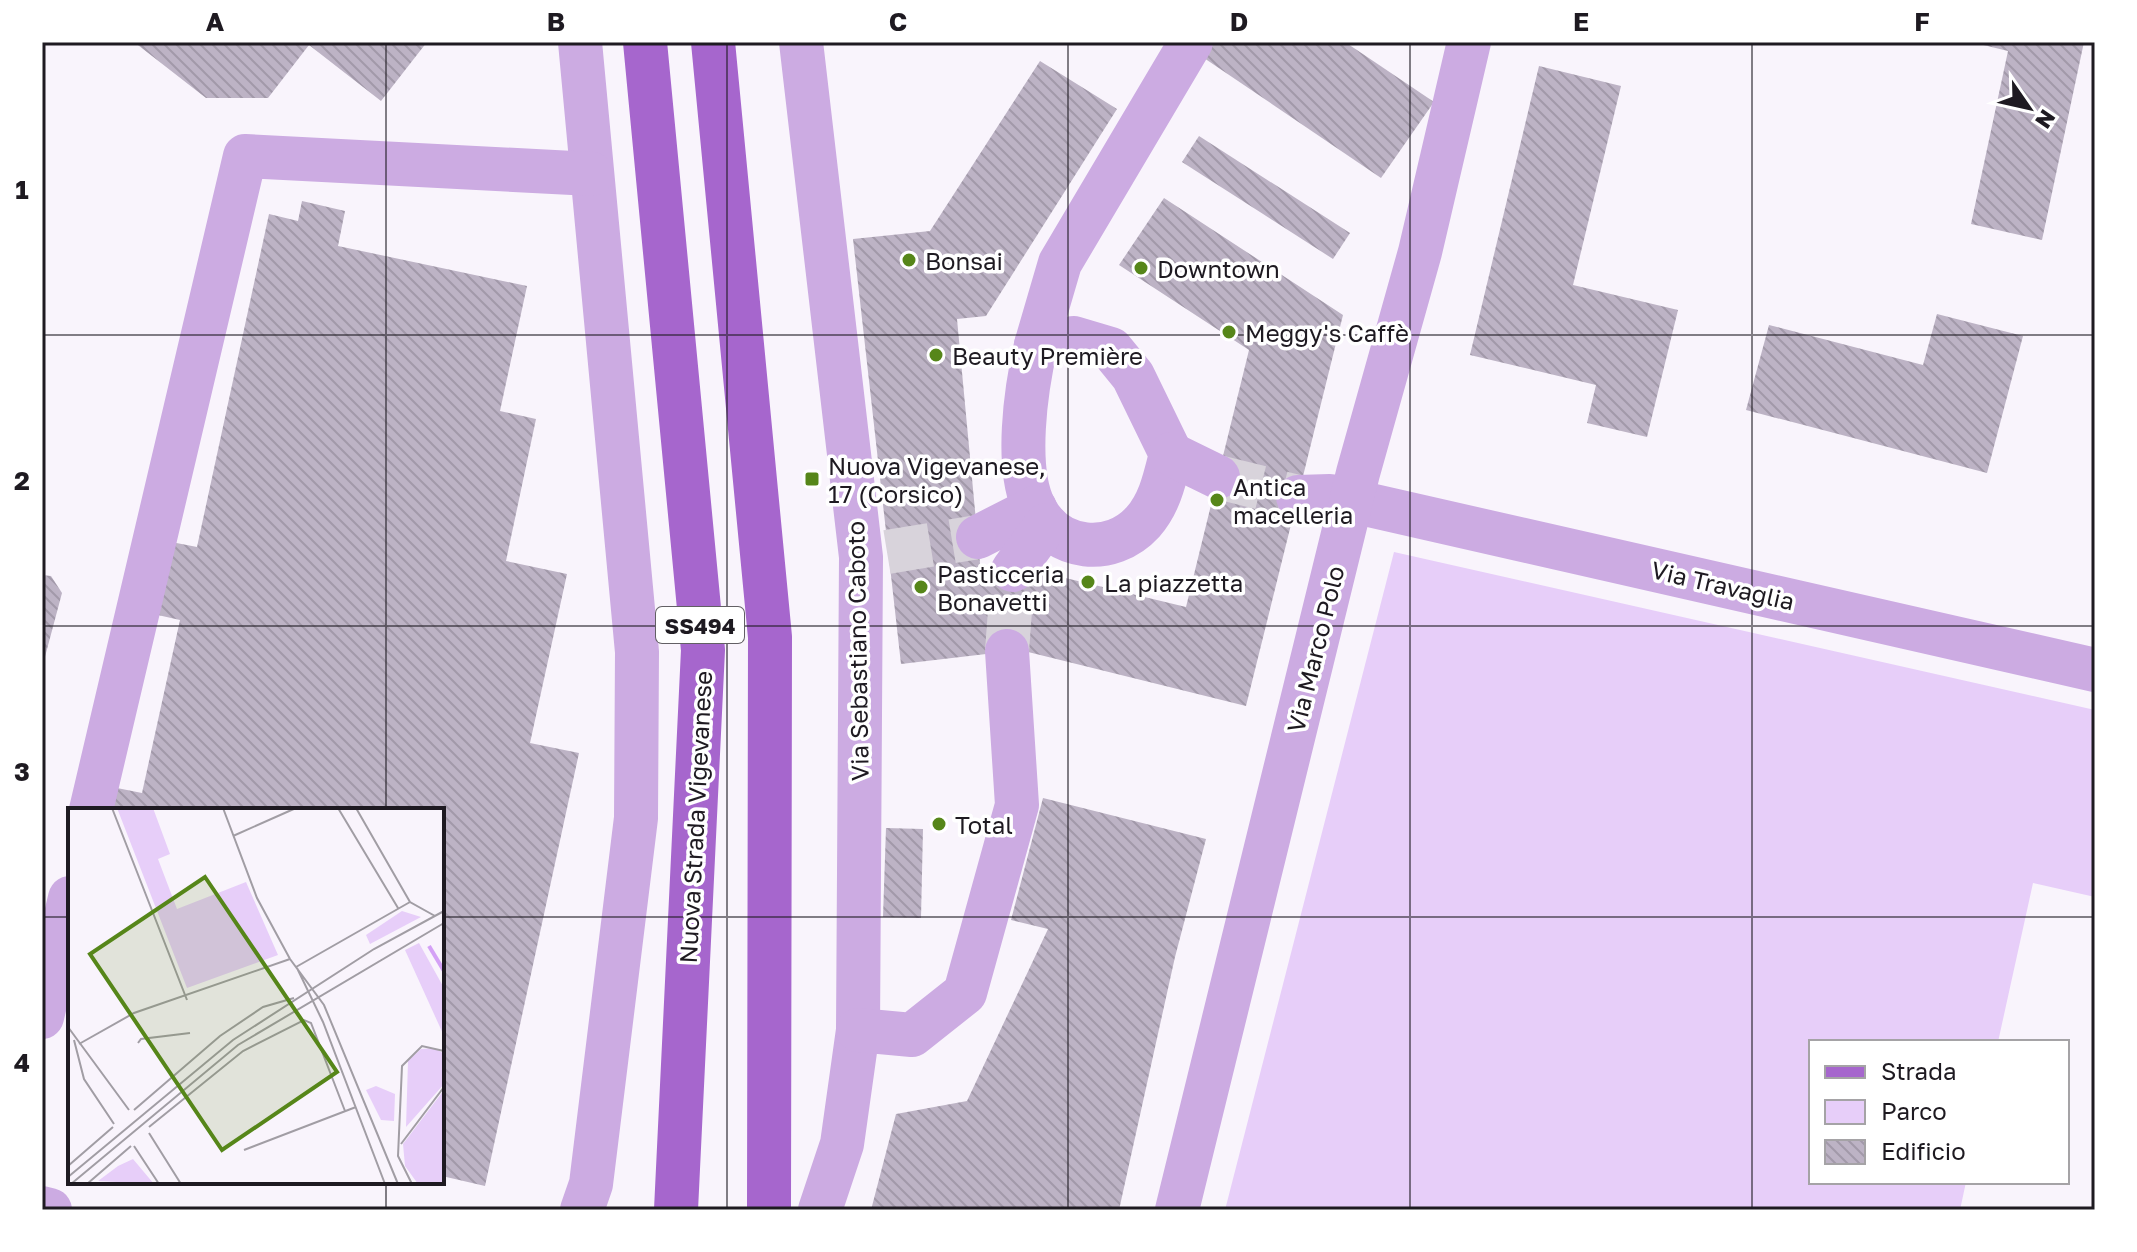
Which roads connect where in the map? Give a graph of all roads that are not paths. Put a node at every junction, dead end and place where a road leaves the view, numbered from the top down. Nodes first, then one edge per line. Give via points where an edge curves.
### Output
1 (580, 42) edge
2 (645, 42) edge
3 (713, 42) edge
4 (801, 42) edge
5 (1191, 42) edge
6 (1469, 42) edge
7 (592, 174) junction
8 (1036, 345) junction
9 (1171, 454) junction
10 (1218, 477) tunnel mouth
11 (1298, 497) tunnel mouth
12 (1351, 500) junction
13 (1040, 517) junction
14 (978, 537) tunnel mouth
15 (1013, 570) tunnel mouth
16 (1007, 651) tunnel mouth
17 (2095, 670) edge
18 (91, 808) edge
19 (68, 906) edge
20 (42, 1017) edge
21 (858, 1030) junction
22 (42, 1208) edge
23 (50, 1210) edge
24 (582, 1210) edge
25 (676, 1210) edge
26 (769, 1210) edge
27 (820, 1210) edge
28 (1177, 1210) edge

1 - 7 street
2 - 25 main road, Nuova Strada Vigevanese / SS494 via 703,650
3 - 26 main road, SS494 via 770,637
4 - 21 street, Via Sebastiano Caboto via 874,554
5 - 8 street via 1060,263
6 - 12 street, Via Marco Polo via 1420,252
7 - 18 street via 245,156
7 - 24 street via 637,652 636,818 591,1184
8 - 9 street via 1074,338 1111,349 1133,376
8 - 13 street via 1026,390 1026,457
9 - 10 street
9 - 13 street via 1159,498 1127,535 1081,546 1059,537
11 - 12 street, Via Travaglia
12 - 17 street, Via Travaglia
12 - 28 street, Via Marco Polo
13 - 14 street
13 - 15 street
16 - 21 street via 1017,805 965,993 912,1035
19 - 20 street
21 - 27 street, Via Sebastiano Caboto via 842,1144
22 - 23 street

